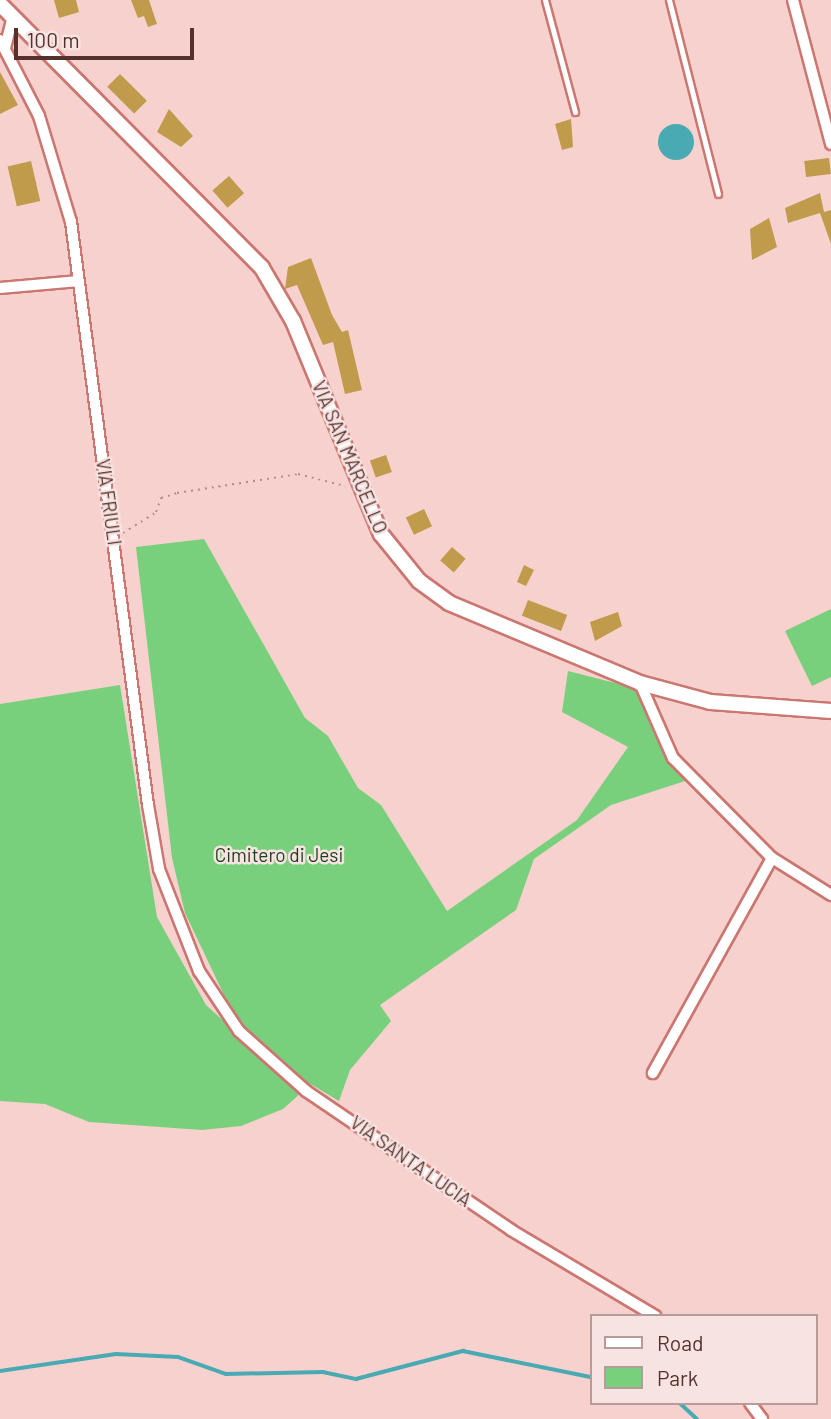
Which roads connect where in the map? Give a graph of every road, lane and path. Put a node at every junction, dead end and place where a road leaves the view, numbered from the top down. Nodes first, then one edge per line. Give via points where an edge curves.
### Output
1 (545, 0) edge
2 (668, 0) edge
3 (793, 0) edge
4 (0, 4) edge
5 (13, 16) junction
6 (2, 44) edge
7 (575, 112) dead end
8 (831, 144) edge
9 (718, 194) dead end
10 (79, 281) junction
11 (0, 288) edge
12 (362, 494) junction
13 (114, 536) junction
14 (640, 683) junction
15 (831, 711) edge
16 (772, 858) junction
17 (831, 895) edge
18 (199, 971) joint
19 (653, 1073) dead end
20 (652, 1314) edge

1 - 7 lane
2 - 9 lane
3 - 8 street
4 - 5 main road, VIA SAN MARCELLO
5 - 6 street
5 - 12 main road, VIA SAN MARCELLO via 262,268 293,321
6 - 10 street, VIA FRIULI via 56,161
10 - 11 street
10 - 13 street, VIA FRIULI
12 - 13 path via 326,478 262,478 160,498 135,528
12 - 14 main road, VIA SAN MARCELLO via 399,561 449,603
13 - 18 street, VIA FRIULI via 159,869
14 - 15 main road, VIA SAN MARCELLO via 711,702
14 - 16 street via 673,758
16 - 17 street
16 - 19 street
18 - 20 street, VIA SANTA LUCIA via 239,1031 306,1091 511,1230

